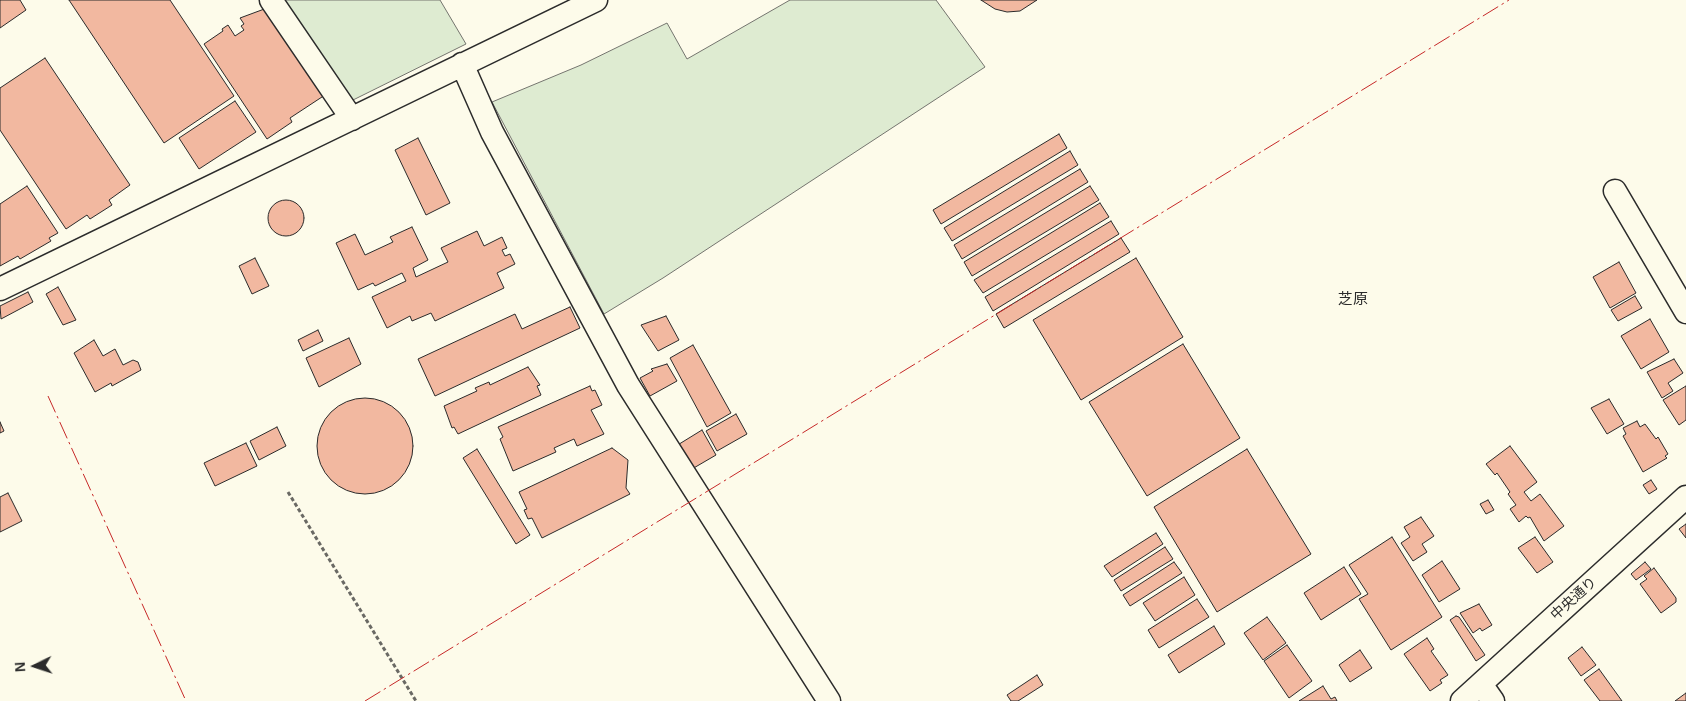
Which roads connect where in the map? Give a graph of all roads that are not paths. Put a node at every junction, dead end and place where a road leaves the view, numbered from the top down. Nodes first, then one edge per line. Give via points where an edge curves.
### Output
1 (271, 0) edge
2 (596, 0) edge
3 (462, 64) junction
4 (352, 119) junction
5 (1615, 190) dead end
6 (0, 289) edge
7 (1686, 312) edge
8 (1686, 497) edge
9 (1487, 693) edge
10 (830, 701) edge
11 (1462, 701) edge

1 - 4 street
2 - 3 street
3 - 4 street
3 - 10 street via 492,132 628,384
4 - 6 street
5 - 7 street
8 - 9 street, 中央通り
9 - 11 street, 中央通り

